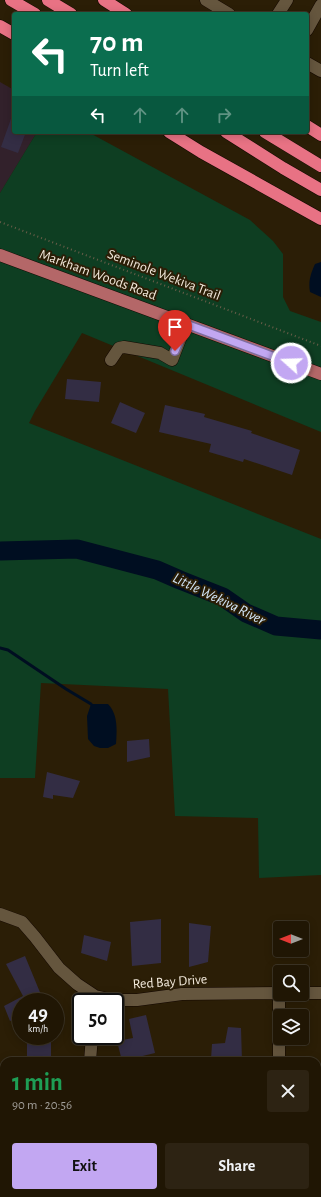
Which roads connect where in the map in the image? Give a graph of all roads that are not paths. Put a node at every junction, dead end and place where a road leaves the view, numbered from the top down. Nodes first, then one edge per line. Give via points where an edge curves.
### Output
1 (12, 0) edge
2 (48, 0) edge
3 (104, 0) edge
4 (206, 0) edge
5 (287, 0) edge
6 (321, 5) edge
7 (32, 12) edge
8 (68, 12) edge
9 (123, 12) edge
10 (226, 12) edge
11 (279, 12) edge
12 (0, 26) edge
13 (309, 26) edge
14 (12, 33) edge
15 (309, 64) edge
16 (321, 72) edge
17 (309, 127) edge
18 (172, 134) edge
19 (229, 134) edge
20 (268, 134) edge
21 (320, 134) edge
22 (321, 166) edge
23 (321, 190) edge
24 (321, 219) edge
25 (0, 255) edge
26 (186, 324) junction
27 (111, 360) dead end
28 (321, 374) edge
29 (0, 914) edge
30 (88, 993) edge
31 (273, 993) edge
32 (309, 993) edge
33 (321, 993) edge
34 (124, 1000) edge
35 (279, 1001) edge
36 (91, 1045) edge
37 (90, 1057) edge
38 (279, 1057) edge

1 - 7 highway
2 - 8 highway
3 - 9 highway
4 - 10 street
5 - 11 street
6 - 13 street
12 - 14 highway
15 - 16 street
17 - 21 highway
18 - 24 highway
19 - 23 highway
20 - 22 highway
25 - 26 main road, Markham Woods Road
26 - 27 street via 172,360 160,353 124,347 119,348
26 - 28 main road, Markham Woods Road
29 - 30 street, Red Bay Drive via 22,922 59,968
31 - 34 street, Red Bay Drive via 182,994
32 - 33 street
35 - 38 street
36 - 37 street

